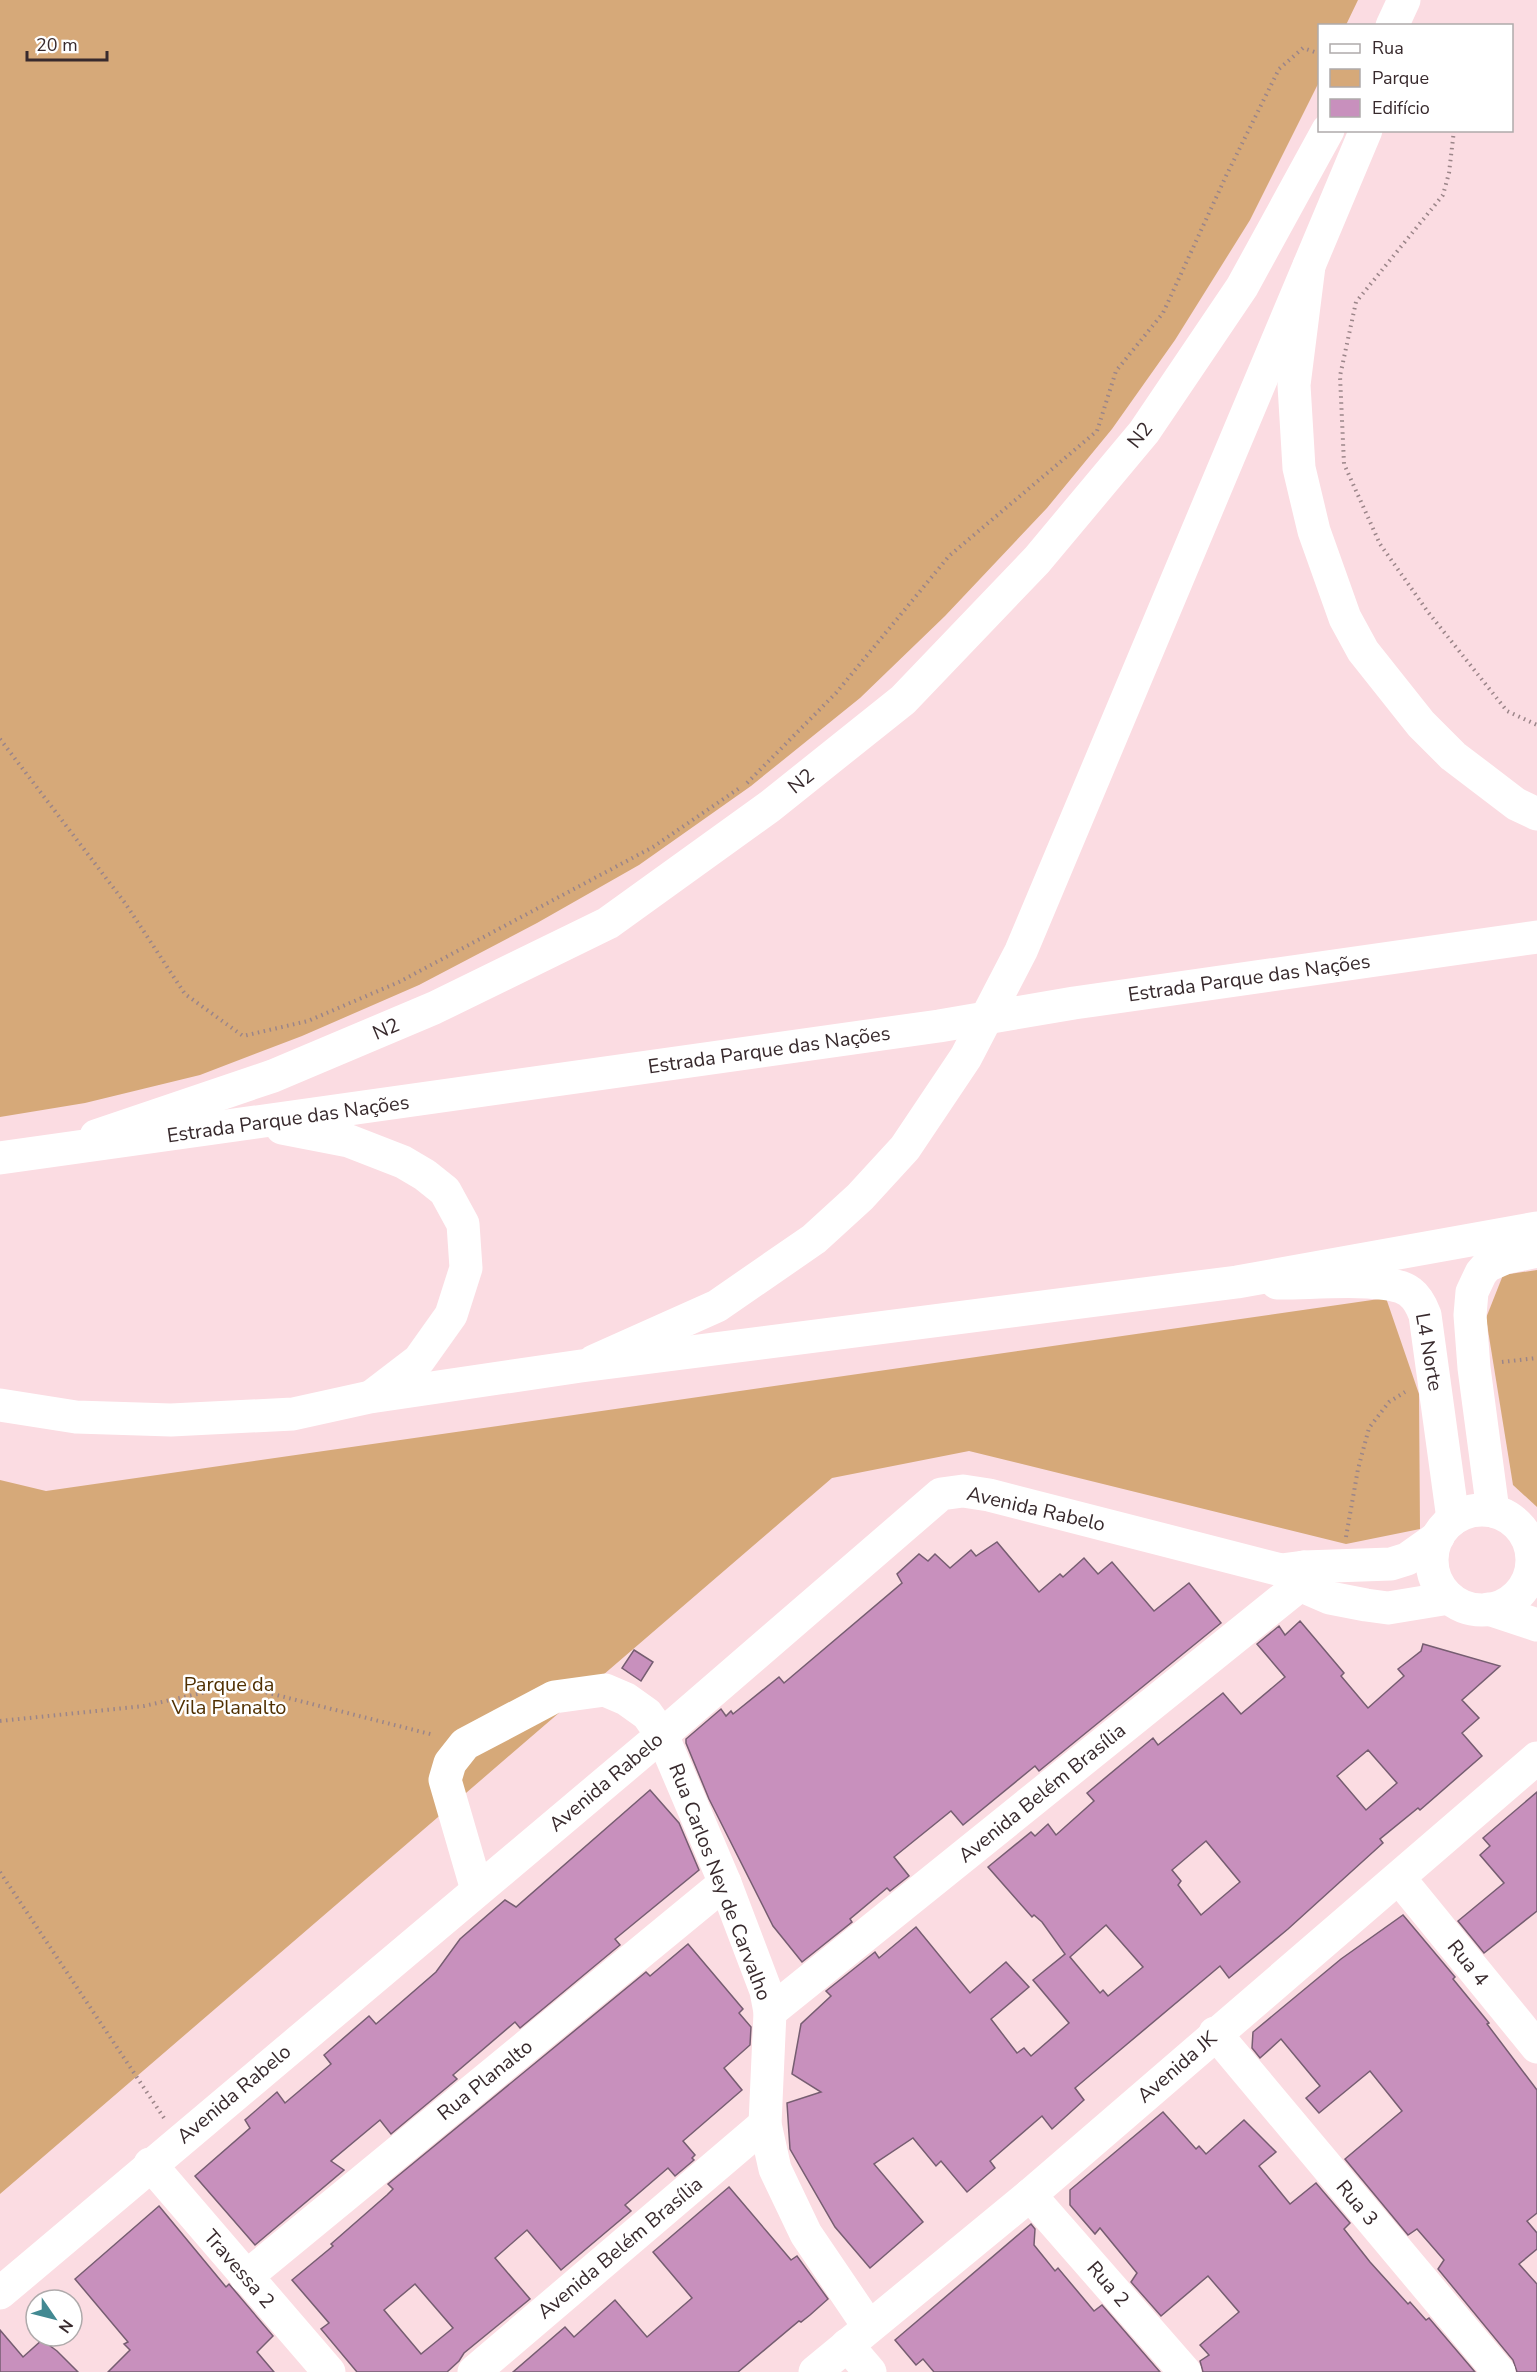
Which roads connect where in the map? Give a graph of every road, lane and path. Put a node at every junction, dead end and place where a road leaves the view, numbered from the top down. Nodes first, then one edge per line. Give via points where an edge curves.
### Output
1 (1318, 53) edge
2 (1327, 132) edge
3 (1365, 132) edge
4 (1454, 132) edge
5 (1309, 266) junction
6 (1537, 725) edge
7 (0, 739) edge
8 (1537, 814) edge
9 (1537, 937) edge
10 (258, 1123) junction
11 (50, 1152) junction
12 (0, 1158) edge
13 (1537, 1228) edge
14 (1537, 1251) edge
15 (1237, 1282) junction
16 (581, 1366) junction
17 (1434, 1374) junction
18 (370, 1397) junction
19 (0, 1405) edge
20 (1493, 1511) junction
21 (1445, 1528) junction
22 (1534, 1554) edge
23 (1343, 1565) junction
24 (1295, 1574) junction
25 (1449, 1598) junction
26 (1489, 1609) junction
27 (1537, 1625) edge
28 (0, 1721) edge
29 (662, 1735) junction
30 (465, 1744) junction
31 (1537, 1758) edge
32 (0, 1872) edge
33 (1399, 1878) junction
34 (725, 1883) junction
35 (477, 1890) junction
36 (770, 2012) junction
37 (1215, 2033) junction
38 (1537, 2047) edge
39 (765, 2124) junction
40 (179, 2140) junction
41 (150, 2164) junction
42 (1030, 2195) junction
43 (246, 2277) junction
44 (0, 2293) edge
45 (858, 2336) junction
46 (329, 2372) edge
47 (474, 2372) edge
48 (815, 2372) edge
49 (870, 2372) edge
50 (1185, 2372) edge
51 (1499, 2372) edge

1 - 7 path via 1303,48 1279,69 1163,313 1116,371 1097,431 949,556 836,693 749,782 653,847 419,972 308,1021 243,1036 185,994 124,903
2 - 11 main road, N2 via 1242,287 1144,432 1037,560 903,700 769,807 608,923 434,1008 273,1076
3 - 5 main road
4 - 6 path via 1443,195 1356,302 1340,376 1344,464 1380,544 1428,612 1507,711
5 - 8 main road via 1294,385 1299,468 1314,531 1345,618 1363,651 1421,724 1462,763 1516,804
5 - 16 main road via 1021,951 966,1057 905,1148 814,1239 717,1306
9 - 10 main road, Estrada Parque das Nações
10 - 11 main road, Estrada Parque das Nações
10 - 18 main road via 349,1141 403,1162 445,1191 463,1224 466,1268 451,1315 419,1360
11 - 12 main road, Estrada Parque das Nações
13 - 15 main road
14 - 20 main road, L4 Norte via 1487,1266 1472,1292 1474,1368
15 - 16 main road
15 - 17 main road, L4 Norte via 1380,1281 1404,1288 1415,1297 1425,1315
16 - 18 main road
17 - 21 main road, L4 Norte
17 - 23 path via 1389,1402 1369,1428 1346,1529
18 - 19 main road via 293,1414 171,1420 76,1417
20 - 21 main road via 1472,1510
20 - 22 main road via 1514,1521
21 - 23 main road via 1407,1559 1391,1564
21 - 25 main road via 1434,1547 1433,1570
22 - 26 main road via 1522,1589 1508,1602
23 - 24 main road
24 - 25 main road via 1330,1598 1388,1608
24 - 29 main road, Avenida Rabelo via 989,1495 963,1491 941,1494
24 - 36 main road, Avenida Belém Brasília
25 - 26 main road via 1464,1607
26 - 27 main road
28 - 30 path via 144,1706 237,1684
29 - 30 main road, Rua Carlos Ney de Carvalho via 647,1714 604,1690 554,1697
29 - 34 main road, Rua Carlos Ney de Carvalho
29 - 35 main road, Avenida Rabelo
30 - 35 main road via 450,1763 445,1780
31 - 33 main road, Avenida JK
32 - 40 path
33 - 37 main road, Avenida JK
33 - 38 main road, Rua 4
34 - 36 main road, Rua Carlos Ney de Carvalho via 761,1975
34 - 43 main road, Rua Planalto
35 - 40 main road, Avenida Rabelo
36 - 39 main road, Rua Carlos Ney de Carvalho
37 - 42 main road, Avenida JK
37 - 51 main road, Rua 3
39 - 45 main road, Rua Carlos Ney de Carvalho via 775,2169 796,2217
39 - 47 main road, Avenida Belém Brasília
40 - 41 main road, Avenida Rabelo
41 - 43 main road, Travessa 2
41 - 44 main road, Avenida Rabelo
42 - 45 main road, Avenida JK
42 - 50 main road, Rua 2
43 - 46 main road, Travessa 2
45 - 48 main road, Avenida JK
45 - 49 main road, Rua Carlos Ney de Carvalho

